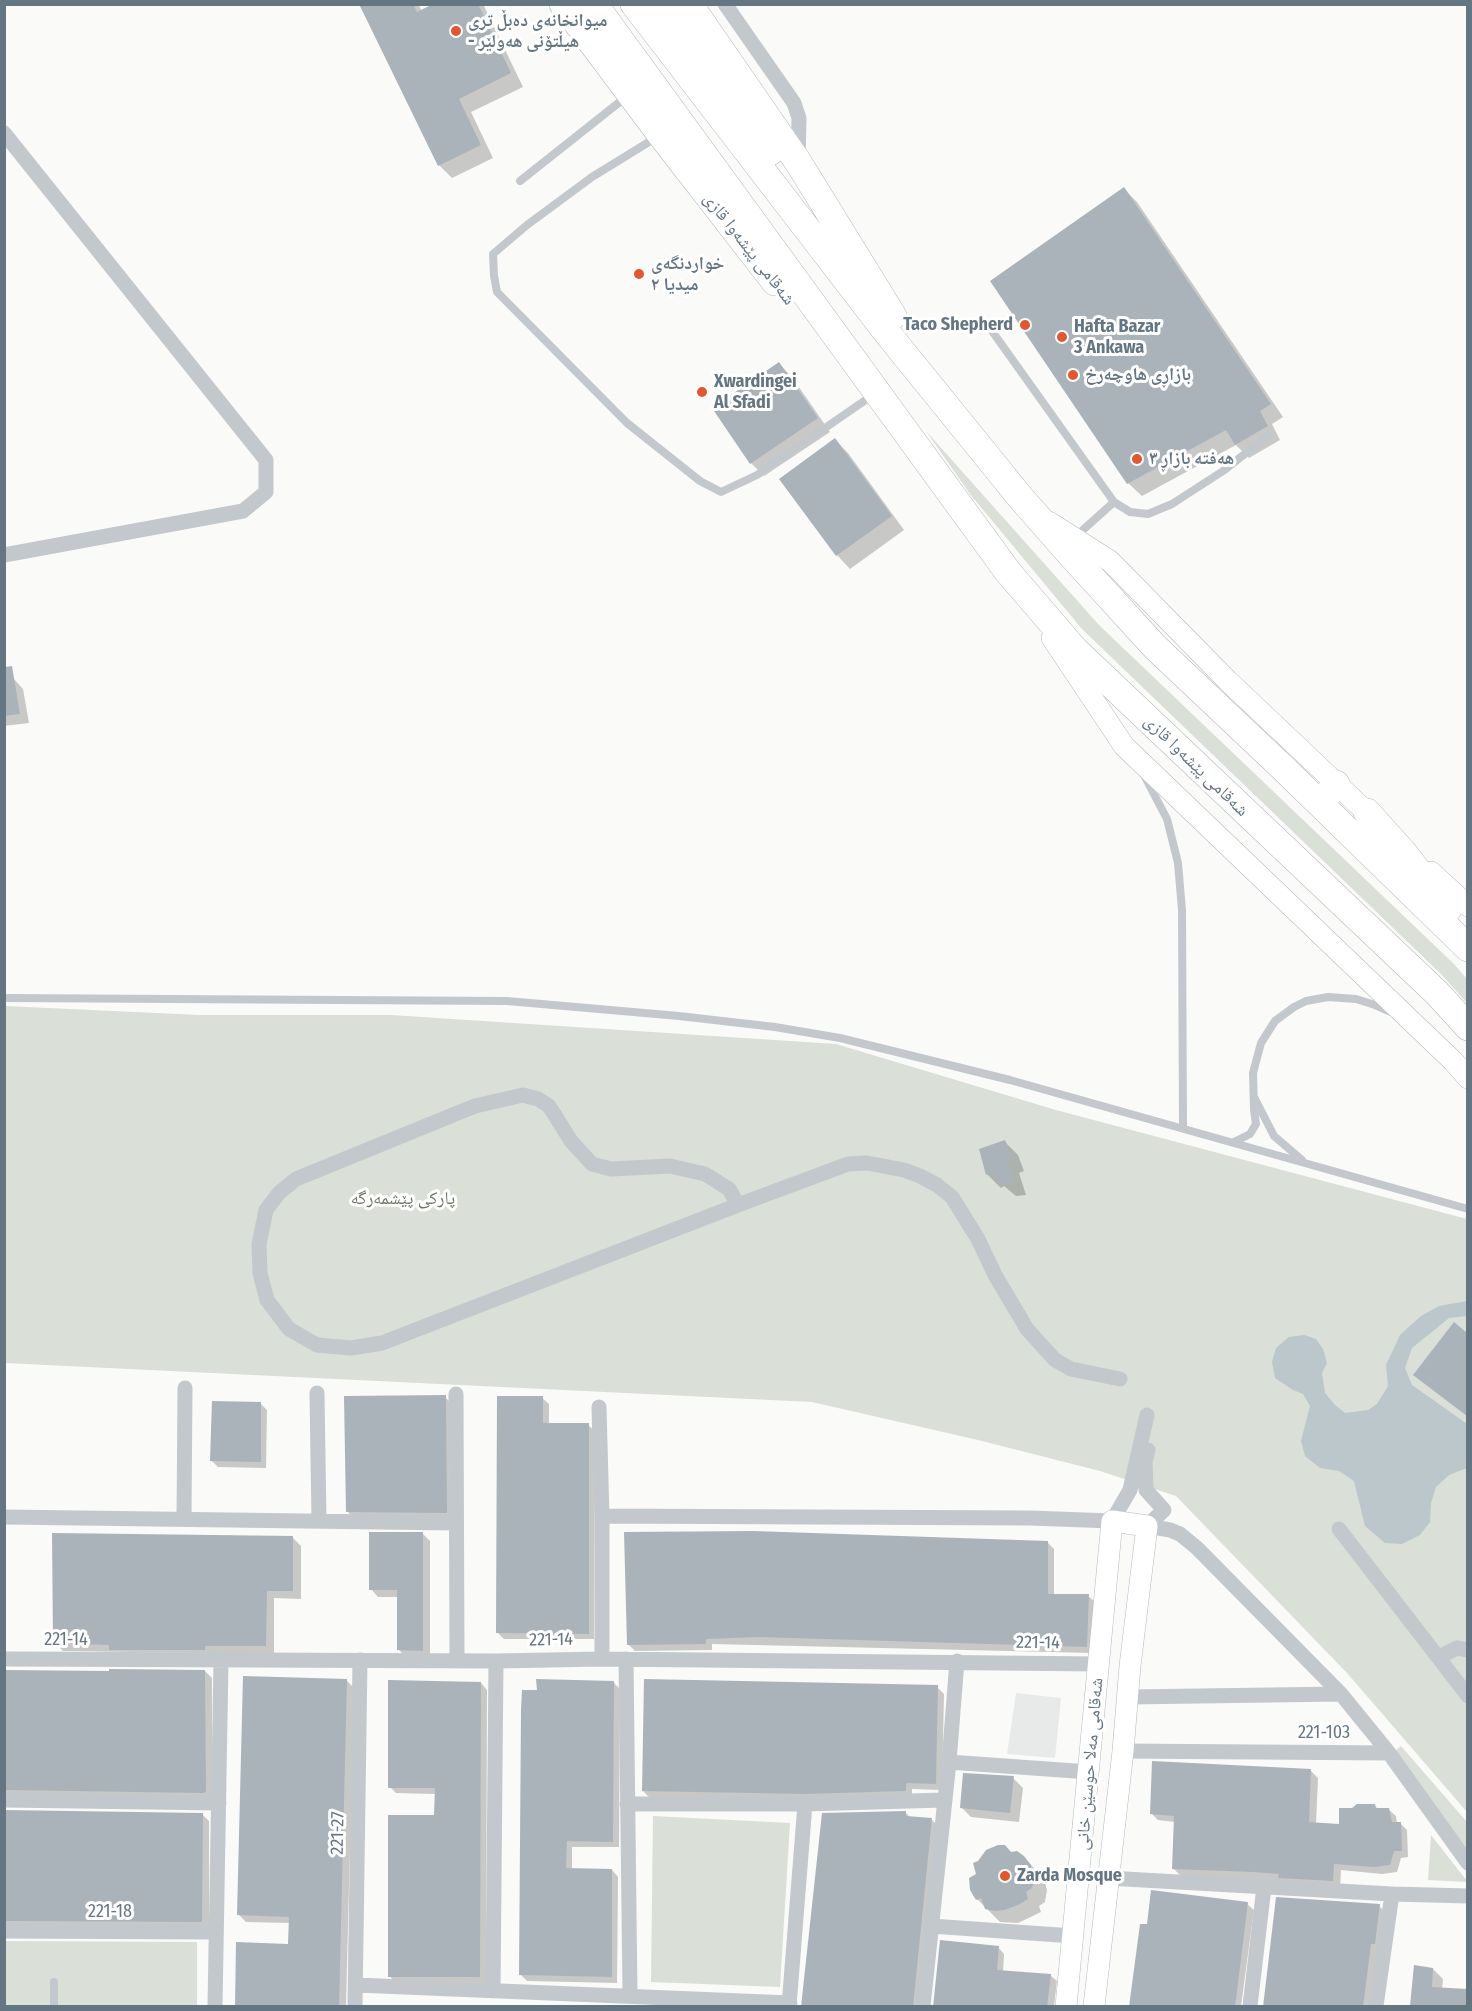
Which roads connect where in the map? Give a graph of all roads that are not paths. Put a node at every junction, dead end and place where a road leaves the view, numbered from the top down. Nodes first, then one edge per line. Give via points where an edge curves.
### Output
1 (563, 4) edge
2 (594, 4) edge
3 (634, 4) edge
4 (664, 4) edge
5 (689, 4) edge
6 (725, 4) edge
7 (630, 94) junction
8 (4, 133) edge
9 (661, 135) junction
10 (798, 162) junction
11 (520, 181) dead end
12 (987, 324) dead end
13 (902, 330) junction
14 (867, 399) junction
15 (1269, 435) dead end
16 (944, 486) junction
17 (1016, 492) junction
18 (1114, 502) junction
19 (1074, 537) junction
20 (4, 555) edge
21 (1008, 572) junction
22 (1124, 746) junction
23 (1328, 794) junction
24 (1367, 812) junction
25 (1467, 906) edge
26 (1467, 934) edge
27 (1467, 948) edge
28 (4, 998) edge
29 (1467, 1027) edge
30 (1432, 1041) junction
31 (1467, 1078) edge
32 (1253, 1096) junction
33 (1183, 1128) junction
34 (1233, 1142) junction
35 (1306, 1163) junction
36 (738, 1205) junction
37 (1467, 1209) edge
38 (1120, 1379) dead end
39 (185, 1388) dead end
40 (317, 1393) dead end
41 (456, 1394) dead end
42 (599, 1407) dead end
43 (602, 1516) junction
44 (4, 1517) edge
45 (184, 1520) junction
46 (319, 1521) junction
47 (1112, 1521) junction
48 (456, 1523) junction
49 (1148, 1526) junction
50 (1339, 1529) dead end
51 (1467, 1650) edge
52 (1439, 1657) junction
53 (4, 1659) edge
54 (602, 1659) junction
55 (626, 1659) junction
56 (221, 1660) junction
57 (360, 1660) junction
58 (458, 1660) junction
59 (496, 1661) junction
60 (957, 1661) junction
61 (1099, 1664) junction
62 (1130, 1666) junction
63 (1341, 1694) junction
64 (1467, 1696) edge
65 (1128, 1697) junction
66 (1123, 1751) junction
67 (1389, 1753) junction
68 (949, 1762) junction
69 (1089, 1772) junction
70 (4, 1800) edge
71 (944, 1800) junction
72 (219, 1803) junction
73 (627, 1804) junction
74 (806, 1804) junction
75 (1467, 1863) edge
76 (1107, 1878) junction
77 (1264, 1887) junction
78 (1392, 1894) junction
79 (1467, 1896) edge
80 (931, 1926) junction
81 (4, 1931) edge
82 (216, 1932) junction
83 (1073, 1936) junction
84 (54, 1982) dead end
85 (356, 1985) junction
86 (493, 1991) junction
87 (630, 1995) junction
88 (790, 2005) edge
89 (54, 2007) edge
90 (215, 2007) edge
91 (355, 2007) edge
92 (923, 2007) edge
93 (1066, 2007) edge
94 (1094, 2007) edge
95 (1250, 2007) edge
96 (1376, 2007) edge

1 - 7 highway, شەقامی پێشەوا قازی
2 - 16 highway, شەقامی پێشەوا قازی
3 - 17 highway via 888,334
4 - 13 highway
5 - 10 highway
6 - 10 street via 794,103 799,118
7 - 9 highway, شەقامی پێشەوا قازی
7 - 11 lane
8 - 20 street via 266,460 266,492 243,511
9 - 14 highway, شەقامی پێشەوا قازی
9 - 14 lane via 592,177 493,254 497,292 627,423 700,481 721,492 757,476
10 - 13 highway
12 - 18 lane
13 - 17 highway
14 - 16 highway, شەقامی پێشەوا قازی
15 - 18 lane via 1172,504 1148,514 1130,512
16 - 21 highway, شەقامی پێشەوا قازی
17 - 19 main road
17 - 23 highway via 1155,647
18 - 19 lane
19 - 23 main road via 1110,561 1220,673
21 - 22 main road
21 - 29 highway, شەقامی پێشەوا قازی via 1075,650 1437,993
22 - 30 main road
22 - 33 lane via 1167,819 1178,863 1182,910
23 - 24 main road
23 - 27 highway
24 - 25 main road
24 - 26 highway
28 - 33 lane via 507,1001 728,1021 840,1038
30 - 31 main road
30 - 32 lane via 1397,1015 1375,1005 1341,997 1306,1001 1275,1021 1261,1043 1253,1073
32 - 34 lane via 1257,1124 1246,1137
32 - 35 lane via 1274,1136
33 - 34 lane
34 - 35 lane
35 - 37 lane
36 - 36 street via 729,1189 705,1174 670,1166 611,1169 592,1164 570,1141 549,1106 524,1095 475,1106 296,1179 266,1210 259,1244 260,1273 267,1300 289,1329 317,1345 351,1348 382,1342
36 - 38 street via 848,1164 867,1163 920,1176 952,1197 1027,1329 1055,1360 1071,1369
39 - 45 street
40 - 46 street
41 - 48 street
42 - 43 street
43 - 47 street
43 - 54 street
44 - 45 street
45 - 46 street
46 - 48 street
47 - 49 main road
47 - 49 street via 1130,1490 1151,1416 1146,1490 1164,1510
47 - 61 main road, شەقامی مەلا حوسێن خانی
48 - 58 street
49 - 62 main road, شەقامی مەلا حوسێن خانی
49 - 63 street via 1180,1534 1197,1548
50 - 52 street
51 - 52 street via 1457,1648
52 - 64 street
53 - 56 street, 221-14
54 - 55 street, 221-14
54 - 59 street, 221-14
55 - 60 street, 221-14
55 - 73 street
56 - 57 street, 221-14
56 - 72 street
57 - 58 street, 221-14
57 - 85 street, 221-27
58 - 59 street, 221-14
59 - 86 street
60 - 61 street, 221-14
60 - 68 street
61 - 62 main road
61 - 69 main road, شەقامی مەلا حوسێن خانی
62 - 65 main road, شەقامی مەلا حوسێن خانی
63 - 65 street
63 - 67 street
65 - 66 main road, شەقامی مەلا حوسێن خانی
66 - 67 street, 221-103
66 - 76 main road, شەقامی مەلا حوسێن خانی
67 - 75 street
68 - 69 street
68 - 71 street
69 - 83 main road, شەقامی مەلا حوسێن خانی
70 - 72 street
71 - 74 street
71 - 80 street
72 - 82 street
73 - 74 street
73 - 87 street
74 - 88 street
76 - 77 street
76 - 94 main road, شەقامی مەلا حوسێن خانی
77 - 78 street
77 - 95 street
78 - 79 street
78 - 96 street
80 - 83 street
80 - 92 street
81 - 82 street, 221-18
82 - 90 street
83 - 93 main road, شەقامی مەلا حوسێن خانی
84 - 89 lane
85 - 86 street
85 - 91 street, 221-27
86 - 87 street
87 - 88 street

